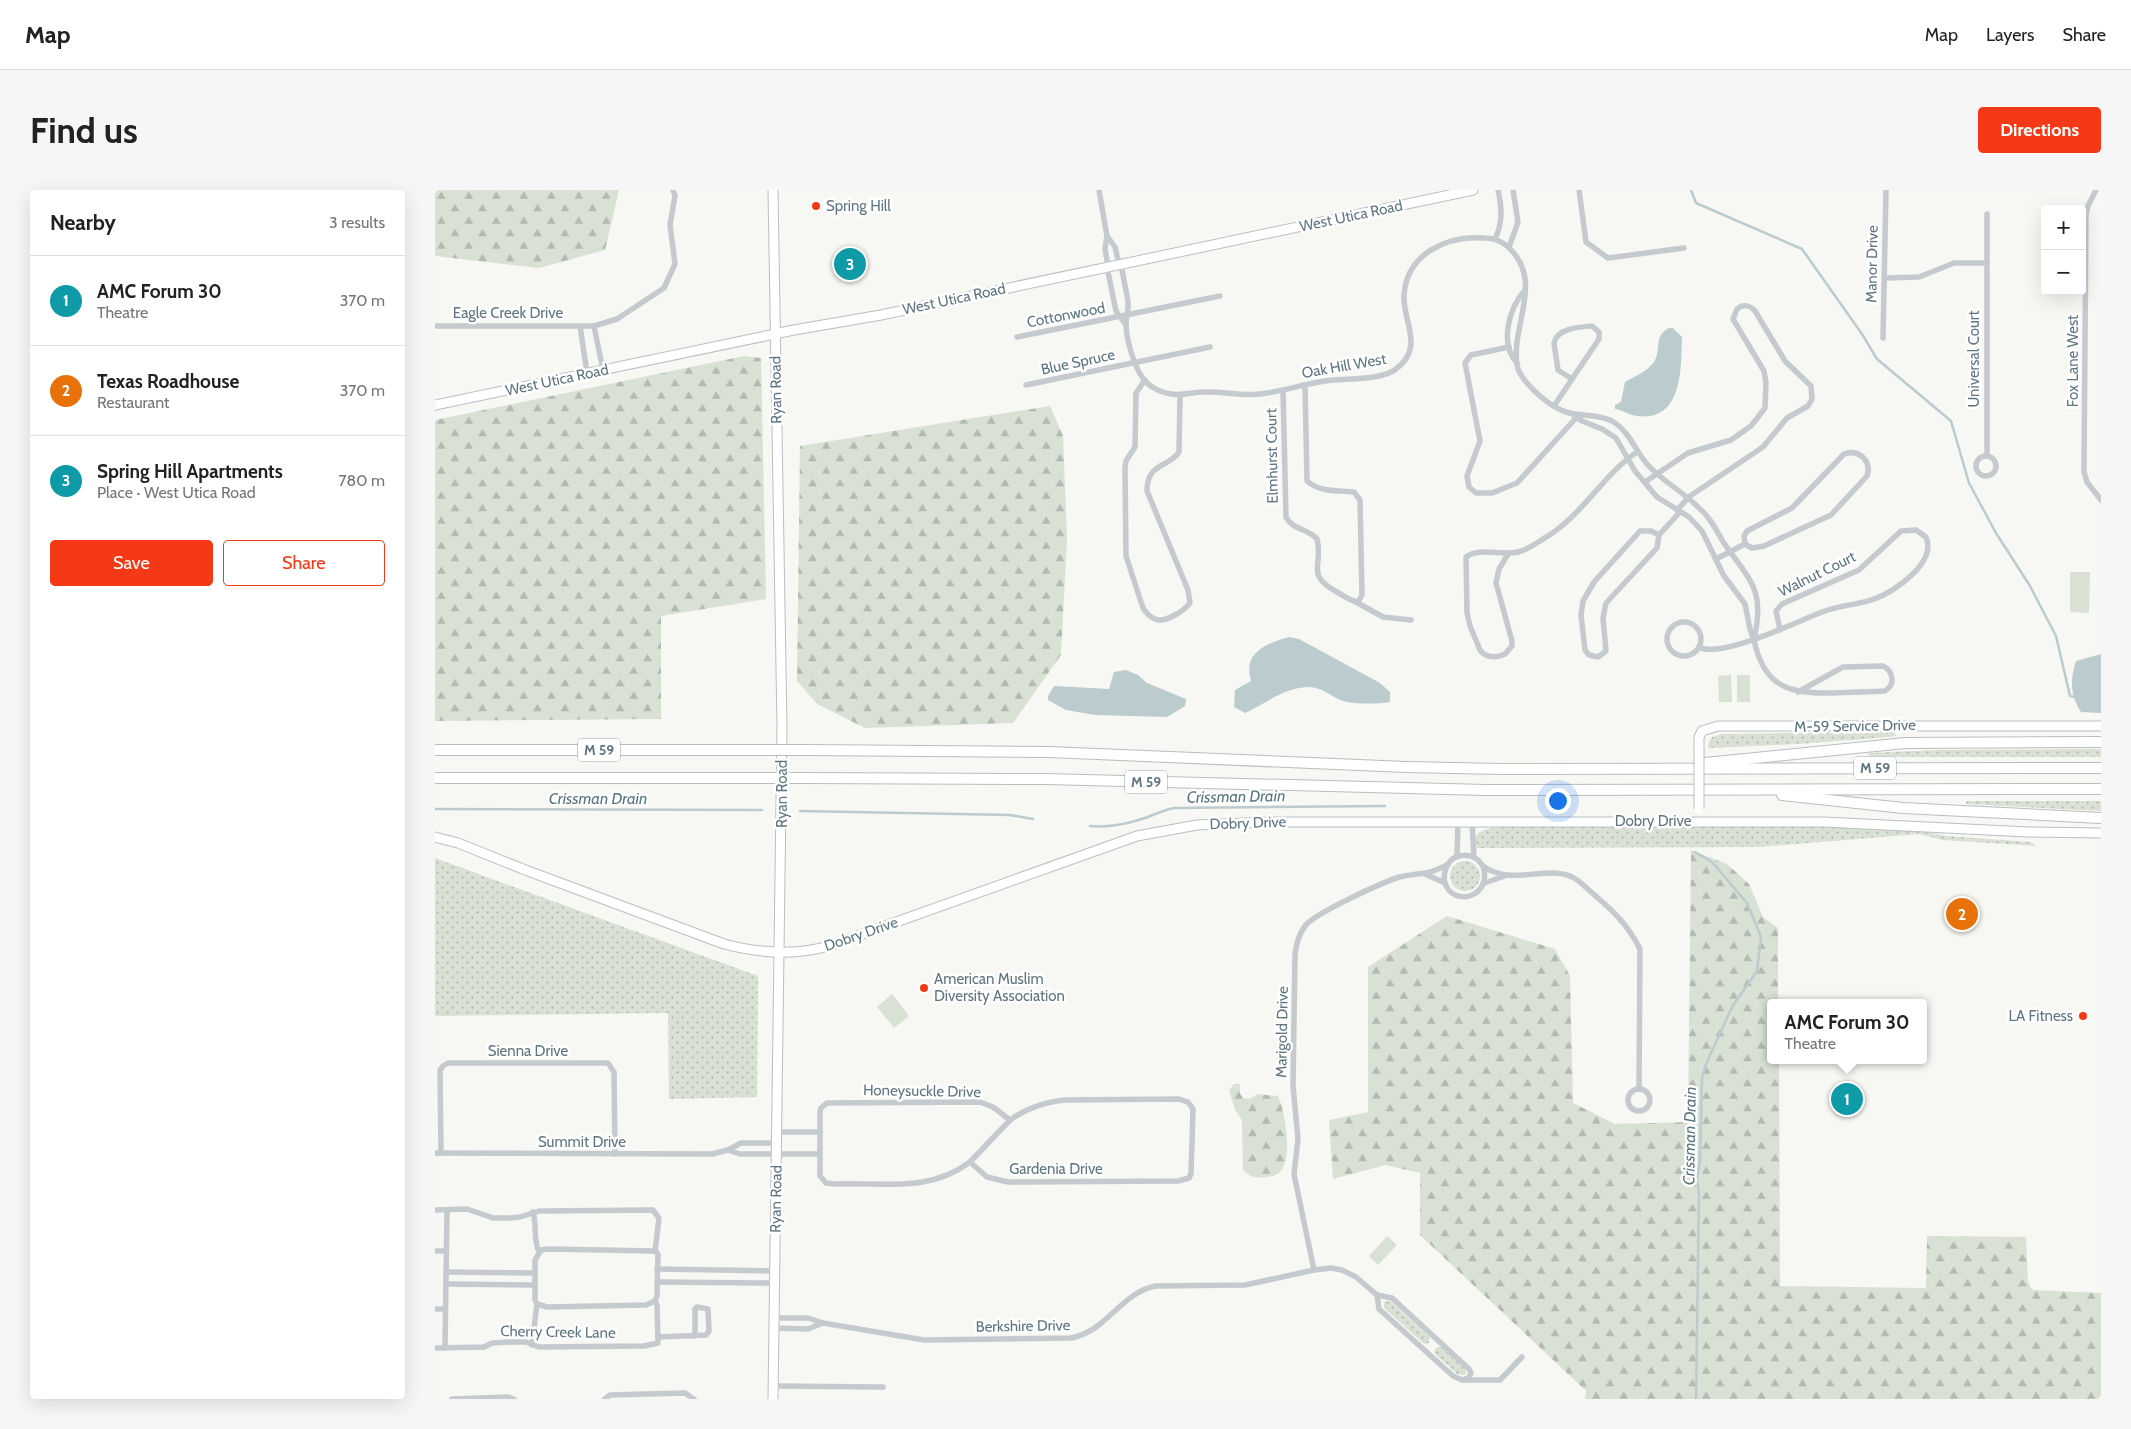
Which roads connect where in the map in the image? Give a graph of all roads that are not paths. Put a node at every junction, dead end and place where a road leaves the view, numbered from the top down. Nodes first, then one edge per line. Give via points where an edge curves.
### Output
1 (673, 190) edge
2 (773, 190) edge
3 (1099, 190) edge
4 (1473, 190) edge
5 (1498, 190) edge
6 (1513, 190) edge
7 (1579, 190) edge
8 (1886, 190) edge
9 (2096, 190) edge
10 (1987, 214) dead end
11 (1107, 236) junction
12 (1495, 239) junction
13 (1509, 247) junction
14 (1683, 248) dead end
15 (1987, 263) junction
16 (1120, 264) junction
17 (1108, 266) junction
18 (1885, 278) junction
19 (1525, 290) junction
20 (1220, 296) dead end
21 (1128, 315) junction
22 (1119, 317) junction
23 (1126, 325) junction
24 (435, 326) edge
25 (580, 326) junction
26 (593, 326) junction
27 (775, 334) junction
28 (1017, 337) dead end
29 (1883, 338) dead end
30 (1509, 347) junction
31 (1210, 348) dead end
32 (1135, 363) junction
33 (1517, 363) junction
34 (603, 370) junction
35 (587, 373) junction
36 (1572, 379) junction
37 (1145, 380) junction
38 (1026, 385) dead end
39 (1305, 385) junction
40 (1283, 390) junction
41 (1180, 395) junction
42 (435, 406) edge
43 (1554, 406) junction
44 (1571, 413) junction
45 (1576, 418) junction
46 (1637, 452) junction
47 (1987, 454) dead end
48 (1628, 458) junction
49 (1656, 473) junction
50 (1645, 482) junction
51 (1687, 498) junction
52 (2101, 500) edge
53 (1679, 511) junction
54 (1659, 535) junction
55 (1745, 544) junction
56 (1730, 552) junction
57 (1508, 554) junction
58 (1716, 559) junction
59 (1356, 602) junction
60 (1411, 620) dead end
61 (1780, 630) junction
62 (1754, 640) junction
63 (1699, 647) junction
64 (1798, 692) junction
65 (2101, 726) edge
66 (2101, 742) edge
67 (435, 750) edge
68 (1649, 768) junction
69 (2101, 768) edge
70 (435, 778) edge
71 (2101, 789) edge
72 (1731, 790) junction
73 (2101, 818) edge
74 (1699, 821) junction
75 (1458, 822) junction
76 (1472, 822) junction
77 (2101, 833) edge
78 (435, 837) edge
79 (1457, 857) junction
80 (1474, 857) junction
81 (1448, 864) junction
82 (1483, 866) junction
83 (1425, 874) junction
84 (1507, 875) junction
85 (1445, 883) junction
86 (1485, 883) junction
87 (781, 952) junction
88 (1639, 1089) dead end
89 (1010, 1120) junction
90 (777, 1132) junction
91 (820, 1132) junction
92 (777, 1143) junction
93 (728, 1150) junction
94 (438, 1153) edge
95 (615, 1154) junction
96 (777, 1154) junction
97 (819, 1154) junction
98 (970, 1162) junction
99 (435, 1210) edge
100 (447, 1210) junction
101 (533, 1212) junction
102 (435, 1251) edge
103 (447, 1251) junction
104 (655, 1251) junction
105 (539, 1252) junction
106 (657, 1269) junction
107 (1314, 1270) junction
108 (775, 1271) junction
109 (446, 1272) junction
110 (535, 1273) junction
111 (657, 1282) junction
112 (775, 1282) junction
113 (446, 1284) junction
114 (535, 1285) junction
115 (1377, 1295) junction
116 (655, 1301) junction
117 (537, 1304) junction
118 (435, 1309) edge
119 (445, 1309) junction
120 (774, 1318) junction
121 (823, 1324) junction
122 (774, 1328) junction
123 (695, 1336) junction
124 (658, 1337) junction
125 (532, 1344) junction
126 (435, 1348) edge
127 (445, 1348) junction
128 (1522, 1357) dead end
129 (1470, 1371) junction
130 (1462, 1380) junction
131 (1483, 1380) junction
132 (773, 1386) junction
133 (883, 1387) dead end
134 (452, 1399) edge
135 (514, 1399) edge
136 (605, 1399) edge
137 (694, 1399) edge
138 (773, 1399) edge

1 - 26 street, Eagle Creek Drive via 675,196 670,225 675,264 664,288 617,319
2 - 27 street, Ryan Road
3 - 11 street
4 - 16 street, West Utica Road
5 - 12 street via 1502,217
6 - 13 street via 1518,222
7 - 14 street via 1586,242 1609,258
8 - 18 street, Manor Drive
9 - 52 street, Fox Lane West via 2086,215 2084,464 2086,480
10 - 15 street, Universal Court
11 - 16 street via 1115,247
11 - 17 street
12 - 13 street
12 - 39 street, Oak Hill West via 1472,238 1446,243 1418,260 1408,278 1404,297 1411,346 1398,368 1381,375
13 - 19 street via 1525,270
15 - 18 street via 1953,263 1919,277
15 - 47 street, Universal Court
16 - 17 street, West Utica Road
16 - 21 street
17 - 22 street
17 - 27 street, West Utica Road via 881,315
18 - 29 street, Manor Drive
19 - 30 street via 1511,313 1507,337
19 - 33 street
20 - 21 street, Cottonwood
21 - 22 street, Cottonwood
21 - 23 street
22 - 23 street
22 - 28 street, Cottonwood
23 - 32 street
24 - 25 street, Eagle Creek Drive
25 - 26 street, Eagle Creek Drive
25 - 35 street, Eagle Creek Drive
26 - 34 street
27 - 34 street, West Utica Road
27 - 87 street, Ryan Road via 782,727
30 - 33 street
30 - 45 street via 1471,355 1465,363 1480,441 1468,472 1470,489 1487,494 1517,483
31 - 32 street, Blue Spruce
32 - 37 street
32 - 38 street, Blue Spruce
33 - 43 street via 1533,390
34 - 35 street, West Utica Road
35 - 42 street, West Utica Road
36 - 36 street via 1599,339 1599,332 1593,326 1556,336 1558,370
36 - 43 street
37 - 41 street via 1159,390
37 - 41 street via 1135,398 1135,447 1125,464 1126,552 1143,608 1158,620 1182,610 1189,605 1190,599 1147,491 1153,472 1179,452
39 - 40 street, Oak Hill West
39 - 59 street via 1307,481 1328,491 1354,492 1360,500 1362,595
40 - 41 street, Oak Hill West via 1257,394 1206,392
40 - 59 street, Elmhurst Court via 1286,517 1292,525 1317,538 1321,582
43 - 44 street
44 - 45 street
44 - 46 street via 1614,422 1625,432
45 - 48 street via 1616,438
46 - 48 street
46 - 49 street
48 - 50 street
48 - 57 street via 1557,529 1521,552
49 - 50 street
49 - 51 street
49 - 51 street via 1688,452 1731,440 1751,426 1765,408 1764,371 1733,319 1739,307 1750,306 1785,361 1811,386 1813,399 1808,406 1787,418 1763,447
50 - 53 street via 1657,497
51 - 53 street
51 - 56 street via 1705,514
53 - 54 street
53 - 58 street via 1702,531
54 - 54 street via 1657,548 1606,603 1603,618 1606,651 1599,657 1589,656 1585,650 1581,615 1588,591 1640,531
55 - 55 street via 1751,548 1764,546 1831,515 1867,476 1865,458 1855,452 1844,454 1792,508 1747,531
55 - 56 street
56 - 58 street
56 - 62 street via 1751,582 1757,597
57 - 57 street via 1475,553 1465,558 1470,626 1480,650 1492,657 1505,654 1512,641 1496,579
58 - 62 street via 1745,604
59 - 60 street, Elmhurst Court via 1383,618
61 - 61 street, Walnut Court via 1832,608 1872,600 1896,588 1925,559 1926,537 1916,530 1901,530 1859,570 1783,604 1776,611
61 - 62 street, Walnut Court
62 - 63 street, Walnut Court via 1716,650
62 - 64 street via 1766,672 1782,686
63 - 63 street via 1686,657 1675,654 1668,646 1667,634 1674,625 1690,623 1699,631
64 - 64 street via 1885,691 1892,684 1892,676 1883,666 1848,666
65 - 74 street, M-59 Service Drive, bridge via 1718,726 1702,731 1699,737
66 - 68 highway via 1905,743
67 - 68 highway, M 59, bridge via 1008,751 1415,767
68 - 69 highway, M 59
70 - 72 highway, M 59, bridge via 1045,779 1486,790
71 - 72 highway, M 59
72 - 73 highway via 1903,808
74 - 76 street, Dobry Drive
74 - 77 street, Dobry Drive via 1855,822 2019,832
75 - 76 street, Dobry Drive
75 - 79 street
75 - 87 street, Dobry Drive via 1226,823 1158,831 1099,848 829,946
76 - 80 street
78 - 87 street, Dobry Drive via 724,944
79 - 80 street
79 - 81 street, Marigold Drive
80 - 82 street
81 - 83 street, Marigold Drive
81 - 85 street via 1444,873
82 - 84 street
82 - 86 street
83 - 85 street
83 - 107 street, Marigold Drive via 1398,878 1323,912 1304,926 1297,942 1293,1086 1298,1139 1294,1174
84 - 86 street
84 - 88 street via 1565,874 1575,878 1619,916 1631,931 1639,949
85 - 86 street via 1453,893 1465,897 1477,893
87 - 90 street, Ryan Road
89 - 91 street, Honeysuckle Drive via 980,1102 831,1102 821,1108
89 - 98 street
89 - 98 street, Gardenia Drive via 1029,1108 1052,1101 1179,1099 1188,1102 1193,1109 1193,1170 1189,1178 1178,1181 1008,1182 987,1177
90 - 91 street
90 - 92 street, Ryan Road
91 - 97 street, Honeysuckle Drive
92 - 93 street, Summit Drive via 741,1143
92 - 96 street, Ryan Road
93 - 95 street, Summit Drive via 712,1154
93 - 96 street, Summit Drive via 739,1154
94 - 95 street, Summit Drive
94 - 95 street, Sienna Drive via 440,1070 448,1063 608,1063 614,1072
96 - 97 street
96 - 108 street, Ryan Road
97 - 98 street via 821,1179 835,1184 925,1183 941,1179
99 - 100 street
100 - 101 street via 475,1210 493,1218 520,1217
100 - 103 street
101 - 104 street via 653,1210 659,1218
101 - 105 street, Cherry Creek Lane
102 - 103 street
103 - 109 street
104 - 105 street via 548,1249
104 - 106 street
105 - 110 street, Cherry Creek Lane
106 - 108 street
106 - 111 street
107 - 115 street, Berkshire Drive via 1342,1270
107 - 121 street, Berkshire Drive via 1245,1285 1146,1289 1135,1293 1094,1329 1070,1338 924,1340
108 - 112 street, Ryan Road
109 - 110 street
109 - 113 street
110 - 114 street, Cherry Creek Lane
111 - 112 street
111 - 116 street
112 - 120 street, Ryan Road
113 - 114 street
113 - 119 street
114 - 117 street, Cherry Creek Lane
115 - 129 street, Berkshire Drive via 1392,1298
115 - 130 street, Berkshire Drive via 1379,1309 1453,1376
116 - 117 street, Cherry Creek Lane via 646,1305 547,1307
116 - 124 street
117 - 125 street
118 - 119 street
119 - 127 street
120 - 121 street, Berkshire Drive via 808,1318
120 - 122 street, Ryan Road
121 - 122 street, Berkshire Drive via 809,1329
122 - 132 street, Ryan Road
123 - 123 street via 706,1335 709,1331 708,1309 705,1307 695,1309
123 - 124 street
124 - 125 street, Cherry Creek Lane via 658,1343 644,1346 539,1347
125 - 127 street, Cherry Creek Lane via 509,1342 484,1347
126 - 127 street, Cherry Creek Lane
128 - 131 street via 1502,1379
129 - 130 street via 1469,1378
129 - 131 street, Berkshire Drive
130 - 131 street
132 - 133 street
132 - 138 street, Ryan Road
134 - 135 street
136 - 137 street via 610,1395 685,1393

